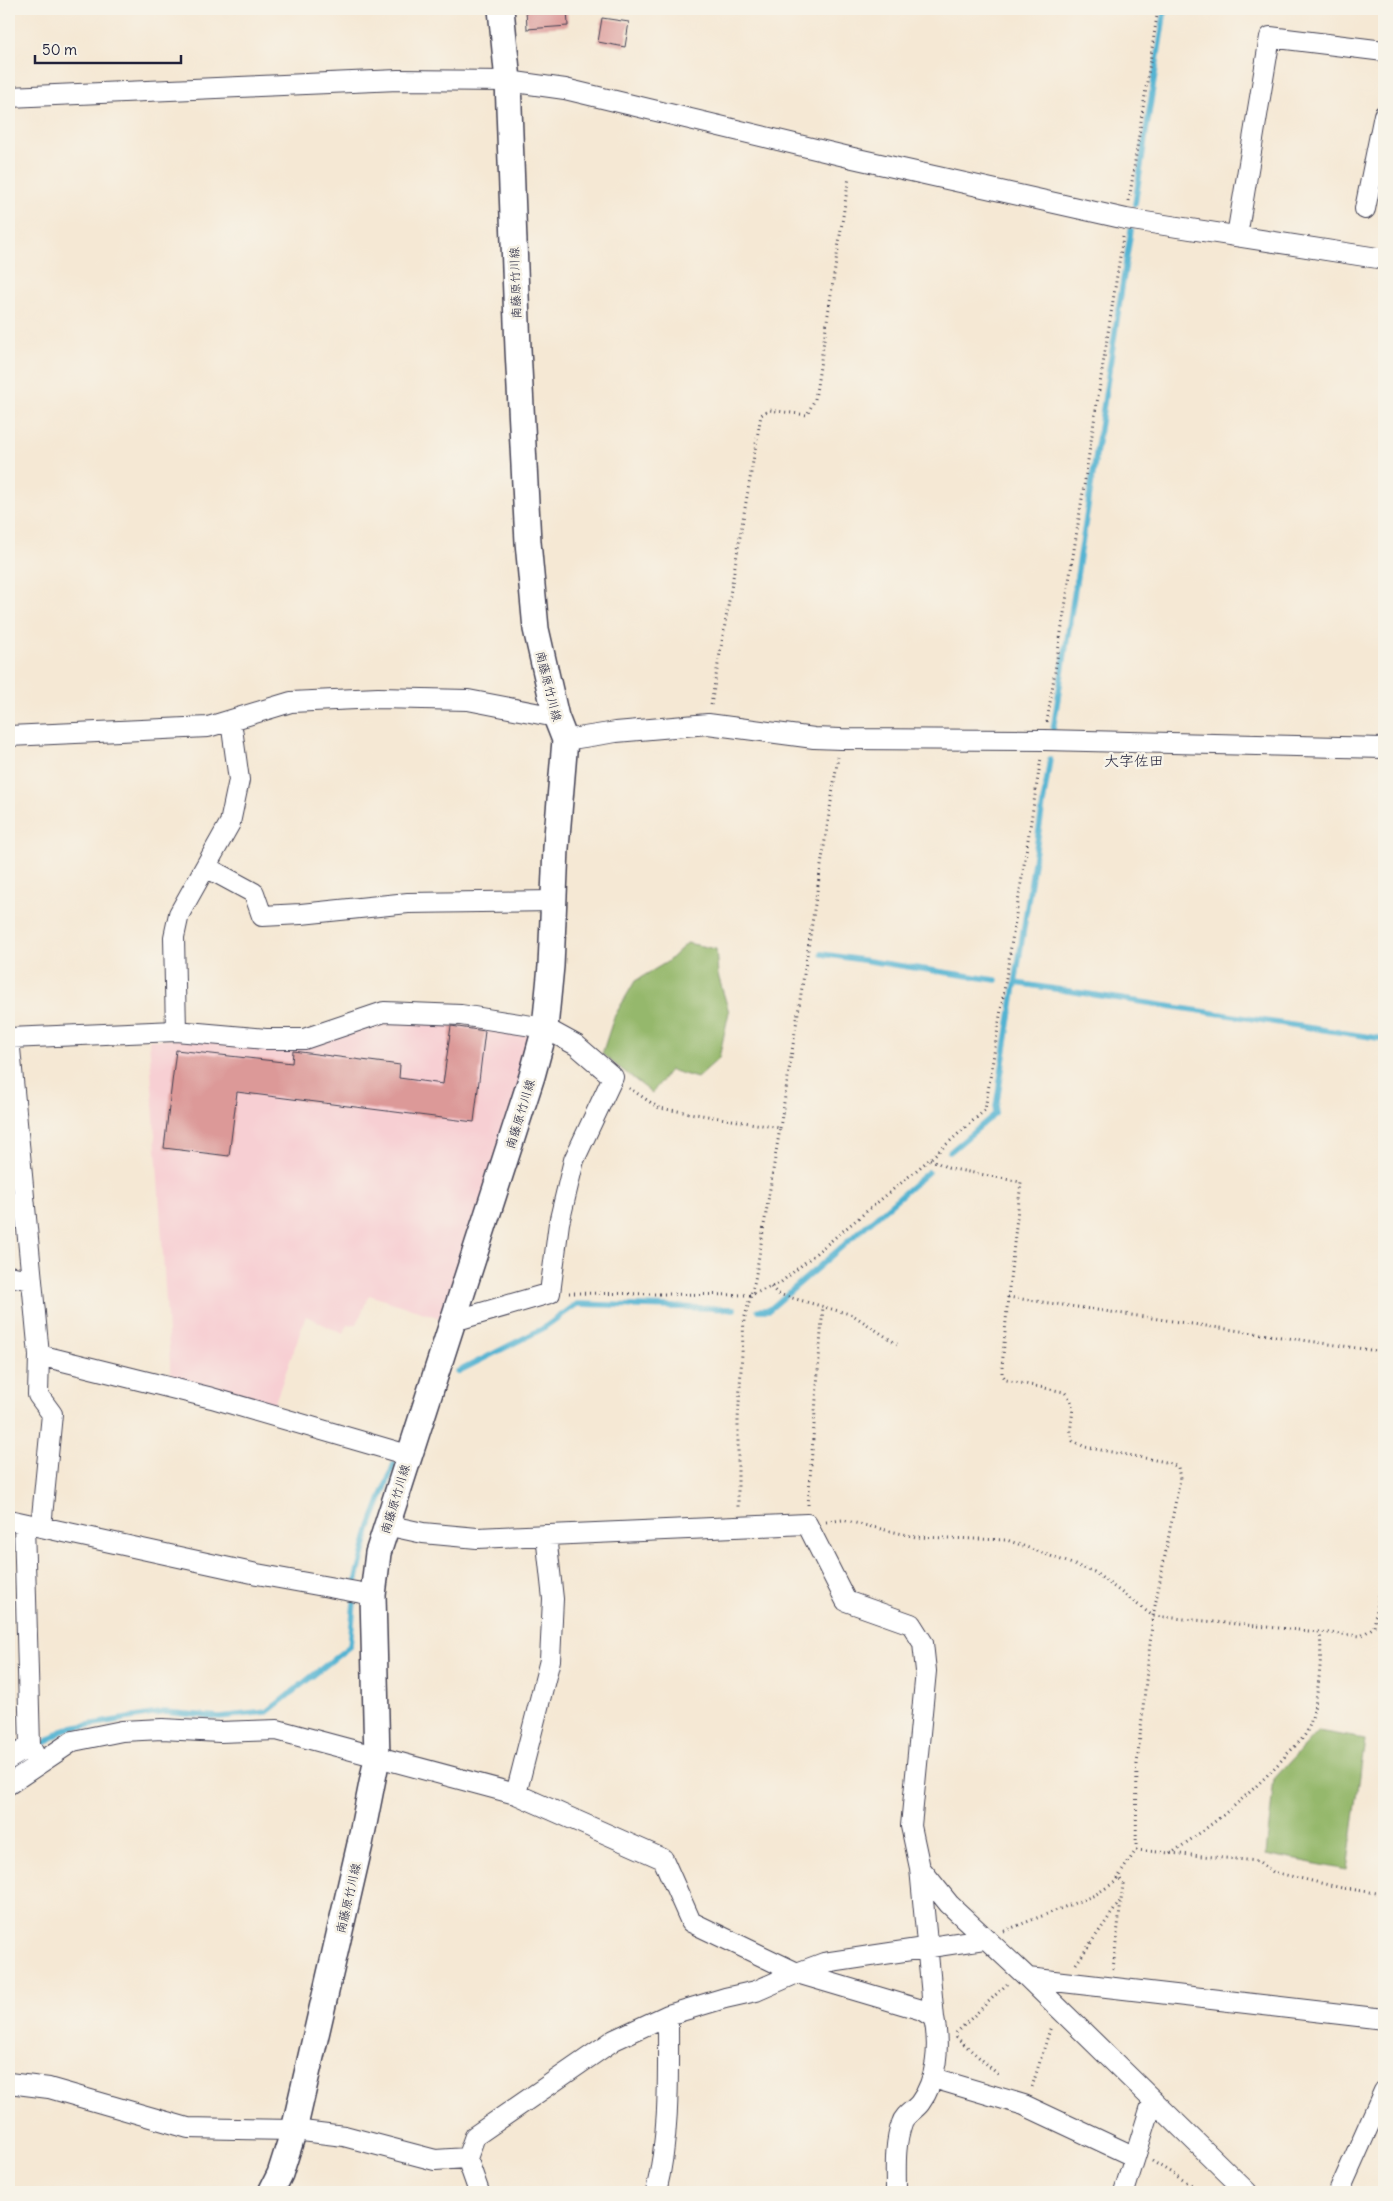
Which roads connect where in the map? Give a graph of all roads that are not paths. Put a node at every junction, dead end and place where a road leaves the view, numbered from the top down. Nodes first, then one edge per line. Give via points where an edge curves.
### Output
1 (500, 9) edge
2 (1384, 51) edge
3 (508, 81) junction
4 (9, 97) edge
5 (1384, 115) edge
6 (1365, 209) dead end
7 (1237, 236) junction
8 (1384, 259) edge
9 (556, 717) junction
10 (231, 721) junction
11 (9, 736) edge
12 (565, 740) junction
13 (1384, 748) edge
14 (206, 867) junction
15 (553, 901) junction
16 (545, 1028) junction
17 (176, 1031) junction
18 (9, 1038) edge
19 (9, 1276) edge
20 (31, 1280) junction
21 (454, 1321) junction
22 (39, 1355) junction
23 (408, 1455) junction
24 (24, 1524) edge
25 (386, 1526) junction
26 (546, 1535) junction
27 (372, 1595) junction
28 (35, 1755) junction
29 (377, 1758) junction
30 (9, 1759) edge
31 (9, 1784) edge
32 (516, 1794) junction
33 (920, 1868) junction
34 (984, 1939) junction
35 (928, 1948) junction
36 (797, 1973) junction
37 (1024, 1975) junction
38 (668, 2016) junction
39 (934, 2018) junction
40 (1384, 2020) edge
41 (933, 2078) junction
42 (9, 2083) edge
43 (1384, 2091) edge
44 (1152, 2100) junction
45 (294, 2130) junction
46 (1135, 2157) junction
47 (467, 2158) junction
48 (271, 2192) edge
49 (479, 2192) edge
50 (656, 2192) edge
51 (896, 2192) edge
52 (1124, 2192) edge
53 (1247, 2192) edge
54 (1339, 2192) edge

1 - 3 main road, 南藤原竹川線
2 - 7 street via 1270,37
3 - 4 street via 398,80
3 - 7 street via 565,89 1126,219
3 - 9 main road, 南藤原竹川線 via 528,542 536,629
5 - 6 street
7 - 8 street
9 - 10 street via 468,700 378,698 291,702
9 - 12 main road, 南藤原竹川線
10 - 11 street via 208,727
10 - 14 street via 239,780 230,823
12 - 13 street via 616,732 714,725 841,739
12 - 15 main road, 南藤原竹川線
14 - 15 street via 254,893 262,916 408,903
14 - 17 street via 179,914 174,937
15 - 16 main road, 南藤原竹川線
16 - 17 street via 462,1015 384,1012 304,1039
16 - 21 main road, 南藤原竹川線
16 - 21 street via 576,1045 613,1077 574,1160 559,1223 550,1293
17 - 18 street
18 - 20 street
19 - 20 street
20 - 22 street
21 - 23 main road, 南藤原竹川線
22 - 23 street via 212,1398
22 - 24 street via 38,1395 52,1414
23 - 25 main road, 南藤原竹川線
24 - 27 street
24 - 28 street
25 - 26 street via 477,1538
25 - 27 main road, 南藤原竹川線 via 378,1552
26 - 32 street via 553,1599 550,1660
26 - 33 street via 807,1524 846,1601 911,1624 923,1643 926,1671 911,1826
27 - 29 main road, 南藤原竹川線
28 - 29 street via 73,1740 122,1731 277,1730
28 - 30 street
28 - 31 street
29 - 32 street
29 - 45 main road, 南藤原竹川線 via 354,1873
32 - 36 street via 662,1859 691,1922
33 - 34 street via 948,1904
33 - 35 street
34 - 35 street
34 - 37 street
35 - 36 street via 824,1963
35 - 39 street
36 - 38 street via 756,1991
36 - 39 street via 922,2010
37 - 40 street via 1111,1989
37 - 44 street
38 - 47 street via 614,2040 483,2130 475,2136
38 - 50 street via 668,2086 661,2172
39 - 41 street via 938,2037
41 - 46 street via 1030,2108
41 - 51 street via 920,2103 902,2121 896,2162
42 - 45 street via 49,2088 188,2128
43 - 54 street
44 - 46 street
44 - 53 street
45 - 47 street via 344,2136 435,2160
45 - 48 main road, 南藤原竹川線
46 - 52 street
47 - 49 street

